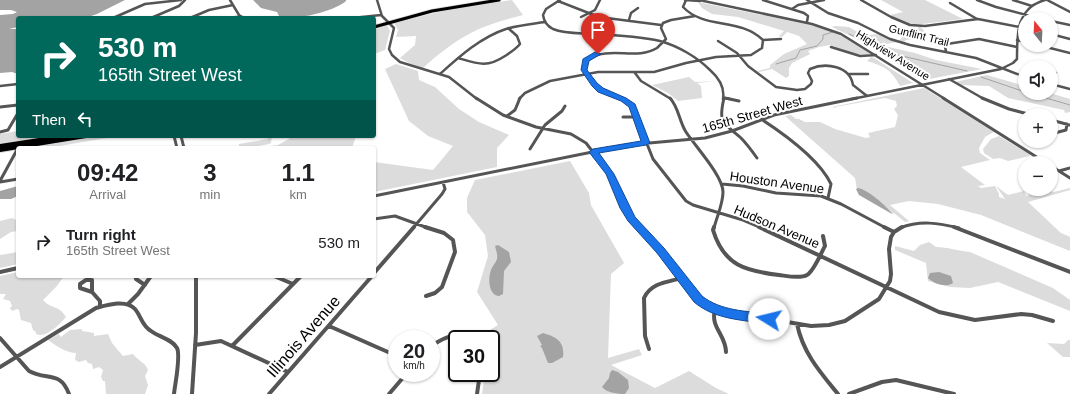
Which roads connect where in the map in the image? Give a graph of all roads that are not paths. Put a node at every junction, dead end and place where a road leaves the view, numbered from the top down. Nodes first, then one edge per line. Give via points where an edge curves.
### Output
1 (147, 0) edge
2 (181, 0) edge
3 (185, 0) edge
4 (230, 0) edge
5 (377, 0) edge
6 (484, 0) edge
7 (499, 0) edge
8 (600, 0) edge
9 (685, 0) edge
10 (699, 0) edge
11 (807, 0) edge
12 (824, 0) edge
13 (862, 0) edge
14 (977, 0) edge
15 (1013, 0) edge
16 (1046, 0) edge
17 (559, 1) edge
18 (763, 1) edge
19 (713, 2) junction
20 (811, 3) junction
21 (950, 3) dead end
22 (144, 4) junction
23 (233, 4) junction
24 (1032, 6) junction
25 (638, 8) dead end
26 (792, 9) junction
27 (1027, 12) edge
28 (1070, 12) edge
29 (1018, 13) edge
30 (381, 14) junction
31 (588, 14) junction
32 (117, 16) edge
33 (156, 16) edge
34 (195, 16) edge
35 (240, 16) edge
36 (366, 16) edge
37 (694, 16) junction
38 (581, 17) dead end
39 (977, 19) junction
40 (629, 20) junction
41 (1070, 20) edge
42 (387, 21) junction
43 (545, 22) junction
44 (807, 22) junction
45 (1058, 22) edge
46 (376, 25) edge
47 (661, 25) junction
48 (1070, 25) edge
49 (1018, 26) joint
50 (508, 28) junction
51 (1058, 36) edge
52 (781, 39) dead end
53 (1070, 39) edge
54 (763, 40) junction
55 (1017, 40) joint
56 (718, 41) dead end
57 (663, 42) junction
58 (831, 47) dead end
59 (1017, 47) junction
60 (1058, 50) edge
61 (946, 51) junction
62 (1070, 53) edge
63 (876, 55) junction
64 (740, 56) junction
65 (458, 58) junction
66 (698, 60) junction
67 (1004, 68) junction
68 (635, 73) junction
69 (440, 74) junction
70 (587, 74) junction
71 (849, 74) junction
72 (868, 74) dead end
73 (1018, 74) edge
74 (949, 79) junction
75 (16, 84) edge
76 (923, 84) junction
77 (0, 86) edge
78 (1058, 86) edge
79 (1070, 89) edge
80 (867, 96) junction
81 (724, 98) junction
82 (739, 101) dead end
83 (16, 105) edge
84 (565, 106) dead end
85 (0, 107) edge
86 (1018, 112) edge
87 (16, 116) edge
88 (507, 116) junction
89 (622, 117) dead end
90 (636, 117) junction
91 (761, 119) junction
92 (1058, 122) edge
93 (1068, 124) edge
94 (542, 129) junction
95 (732, 131) junction
96 (0, 132) edge
97 (1058, 132) edge
98 (52, 138) edge
99 (75, 138) edge
100 (691, 140) junction
101 (646, 143) junction
102 (0, 146) edge
103 (29, 146) edge
104 (16, 148) edge
105 (530, 149) dead end
106 (0, 150) edge
107 (16, 152) edge
108 (593, 152) junction
109 (1035, 156) edge
110 (757, 158) dead end
111 (1070, 168) edge
112 (1059, 171) joint
113 (1070, 178) edge
114 (16, 179) edge
115 (0, 182) edge
116 (443, 182) junction
117 (722, 184) junction
118 (376, 196) edge
119 (828, 198) junction
120 (718, 212) junction
121 (376, 219) edge
122 (418, 223) junction
123 (894, 232) junction
124 (823, 236) dead end
125 (820, 255) junction
126 (16, 268) edge
127 (0, 272) edge
128 (376, 272) edge
129 (1070, 272) edge
130 (136, 278) edge
131 (150, 278) edge
132 (196, 278) edge
133 (279, 278) edge
134 (299, 278) edge
135 (370, 278) edge
136 (682, 278) junction
137 (293, 284) junction
138 (145, 285) junction
139 (888, 288) junction
140 (92, 292) dead end
141 (426, 296) dead end
142 (128, 304) junction
143 (100, 306) junction
144 (715, 310) junction
145 (1053, 321) dead end
146 (797, 324) junction
147 (328, 326) junction
148 (0, 338) edge
149 (195, 345) junction
150 (232, 346) junction
151 (650, 349) dead end
152 (388, 352) edge
153 (726, 352) dead end
154 (16, 356) junction
155 (0, 367) edge
156 (288, 372) junction
157 (399, 382) edge
158 (480, 382) edge
159 (69, 394) edge
160 (174, 394) edge
161 (192, 394) edge
162 (269, 394) edge
163 (389, 394) edge
164 (477, 394) edge
165 (838, 394) edge
166 (849, 394) edge
167 (954, 394) edge

1 - 22 street
2 - 22 street
3 - 33 street via 179,6
4 - 23 street
5 - 30 street
6 - 42 main road via 436,8
7 - 42 main road via 438,9
8 - 31 street via 596,9
9 - 19 street, Highview Avenue
9 - 37 street via 684,9
10 - 19 street, Highview Avenue
11 - 20 street, Gunflint Trail
12 - 20 street
13 - 39 street via 911,25
14 - 29 street
15 - 24 street
16 - 24 street
16 - 28 street
17 - 31 street
17 - 43 street via 545,10
18 - 26 street
19 - 44 street, Highview Avenue
20 - 26 street via 798,5
20 - 61 street, Gunflint Trail via 828,13 858,22 890,39
21 - 39 street
22 - 32 street
23 - 34 street
23 - 35 street
24 - 27 street
25 - 40 street via 631,13
26 - 44 street via 807,15
30 - 36 street
30 - 42 street
31 - 38 street
31 - 40 street
37 - 47 street via 669,20
37 - 54 street via 748,29
39 - 49 street
40 - 47 street
41 - 48 street
42 - 46 main road
42 - 69 street via 394,30 390,49 396,60
43 - 50 street
43 - 57 street via 564,32 626,36
44 - 63 street, Highview Avenue via 841,34
45 - 48 street
47 - 57 street via 666,37
49 - 55 street
50 - 65 street via 494,34
50 - 65 street via 517,36 520,44 496,63 482,65
51 - 53 street
52 - 54 street
54 - 64 street via 763,47 759,52
55 - 59 street
56 - 64 street
57 - 66 street via 680,48
57 - 70 street via 647,52 603,53 591,56 584,64
58 - 63 street via 860,56
59 - 61 street via 976,39 947,44
59 - 67 street via 1015,61
60 - 62 street
61 - 67 street, Gunflint Trail
63 - 76 street, Highview Avenue
64 - 66 street
64 - 71 street via 748,66 771,84 788,90 809,87 812,82 808,72 814,66 832,66
65 - 69 street
66 - 68 street via 660,71
66 - 81 street via 721,83
67 - 73 street, Gunflint Trail
67 - 74 street, 165th Street West
68 - 70 street
68 - 100 street via 642,83 660,91 673,101 683,128
69 - 88 street via 453,79 478,100
70 - 88 street via 550,81 533,88 523,95 515,110
70 - 90 street, Hudson Avenue via 601,90 631,104
71 - 72 street
71 - 80 street via 853,85
74 - 76 street, 165th Street West
74 - 86 street via 990,103
75 - 77 street
76 - 80 street, 165th Street West
76 - 109 street, Highview Avenue
78 - 79 street
80 - 91 street, 165th Street West
81 - 82 street
81 - 95 street via 721,116 725,125
83 - 85 street
84 - 94 street
87 - 96 street via 8,130
88 - 94 street
89 - 90 street
90 - 101 street, Hudson Avenue
91 - 95 street, 165th Street West
91 - 119 street via 778,130 825,173 831,184
92 - 93 street
93 - 97 street via 1066,130
94 - 105 street
94 - 108 street via 577,137 586,142
95 - 100 street, 165th Street West
95 - 110 street via 746,143
98 - 102 main road
99 - 103 main road
100 - 101 street, 165th Street West
100 - 117 street
101 - 108 street, 165th Street West
101 - 120 street, Hudson Avenue via 656,164 686,201
104 - 106 main road
107 - 115 street
108 - 116 street, 165th Street West
108 - 136 street via 610,174 631,219
111 - 112 street
112 - 113 street
114 - 115 street
116 - 118 street, 165th Street West
116 - 122 street via 443,193
117 - 119 street, Houston Avenue
117 - 120 street via 723,193
119 - 123 street, Houston Avenue
120 - 125 street, Hudson Avenue via 754,224
120 - 125 street via 714,236 733,262 741,267 800,276 810,272
121 - 122 street via 394,216
122 - 128 street
122 - 141 street via 448,235 456,248 442,287
123 - 129 street via 915,223 949,225
123 - 139 street via 889,243 891,274
124 - 125 street via 825,246
125 - 139 street, Hudson Avenue
126 - 127 street
130 - 138 street
131 - 138 street
132 - 149 street
133 - 137 street
134 - 137 street
135 - 147 street, Illinois Avenue
136 - 144 street via 698,299
136 - 151 street via 654,286 644,298 645,336
137 - 150 street
138 - 142 street
139 - 145 street, Hudson Avenue via 924,306 954,316 975,320 1021,314
139 - 146 street via 879,299 845,321 823,326
140 - 143 street via 100,301
142 - 143 street
142 - 160 street via 134,308 150,331 176,347 178,357
143 - 154 street
144 - 146 street
144 - 153 street via 714,323 724,340
146 - 165 street via 805,351
147 - 152 street
147 - 156 street, Illinois Avenue
148 - 154 street
149 - 150 street via 217,341
149 - 161 street
150 - 156 street
154 - 155 street
154 - 159 street via 30,372 58,378 66,385
156 - 162 street, Illinois Avenue
157 - 163 street
158 - 164 street
166 - 167 street via 882,382 896,380

